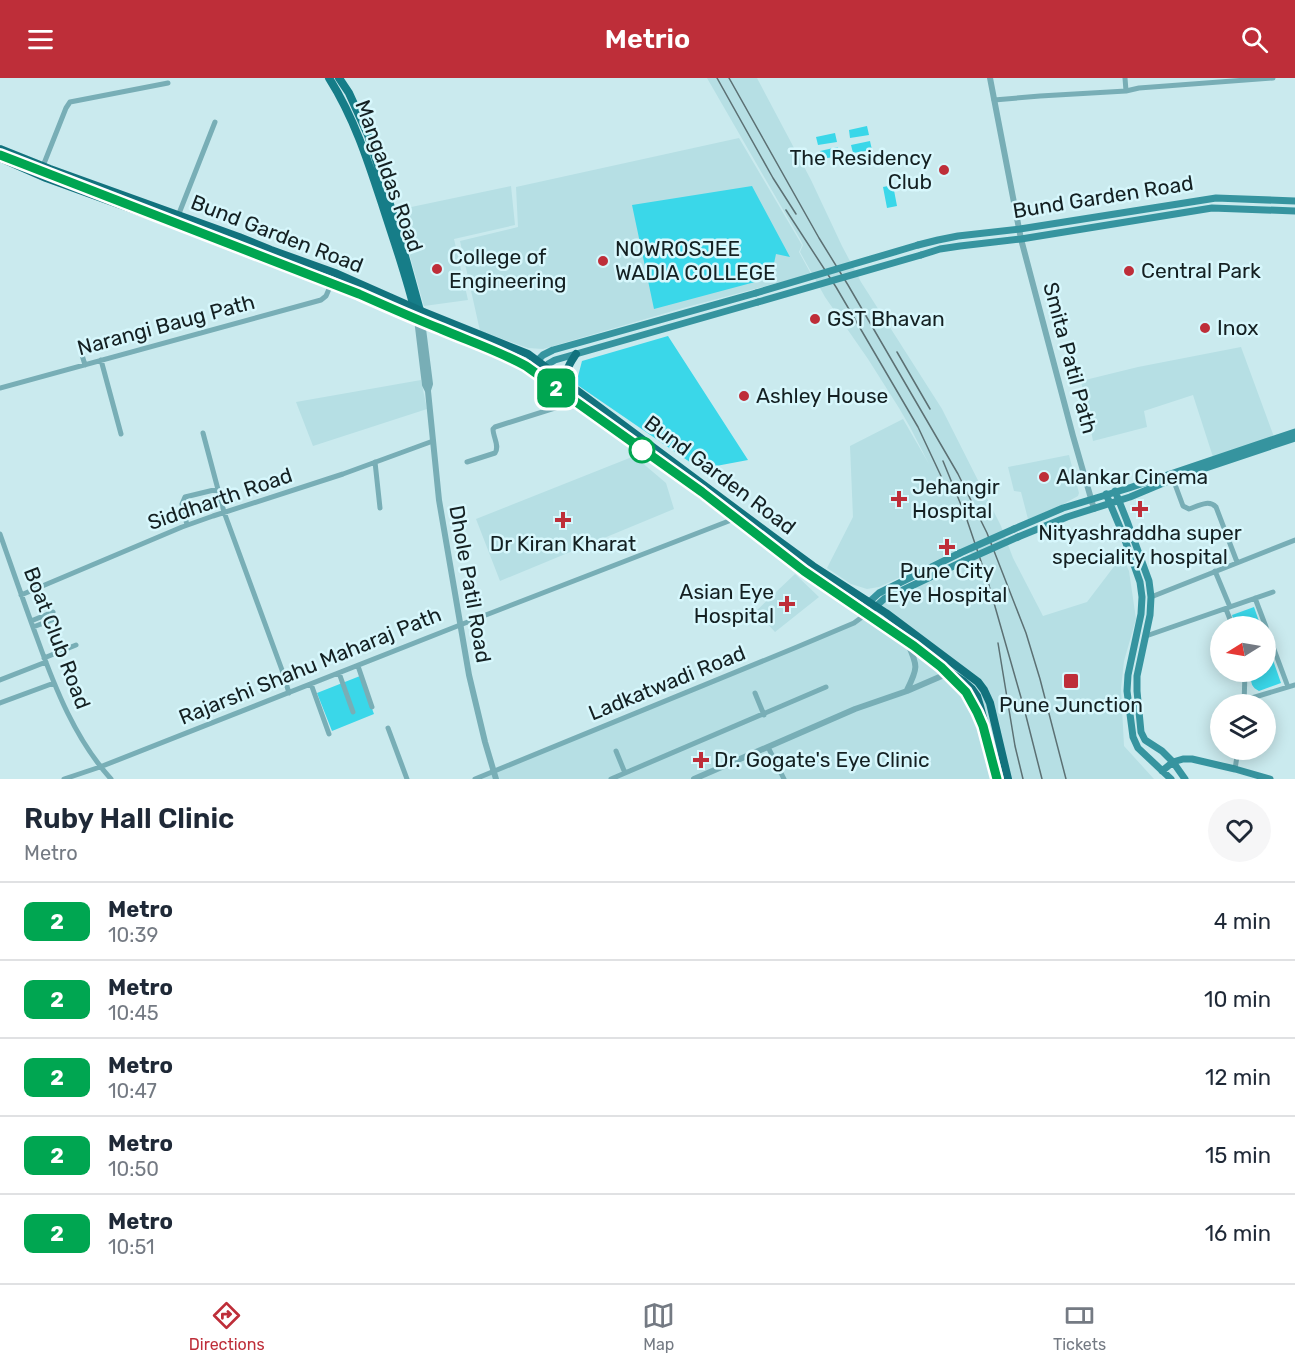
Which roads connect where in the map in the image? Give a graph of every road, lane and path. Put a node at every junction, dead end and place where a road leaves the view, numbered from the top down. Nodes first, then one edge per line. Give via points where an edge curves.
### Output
1 (330, 78) edge
2 (339, 78) edge
3 (990, 78) edge
4 (1125, 78) edge
5 (1273, 78) edge
6 (168, 83) dead end
7 (1126, 91) junction
8 (994, 100) junction
9 (215, 122) dead end
10 (0, 148) edge
11 (0, 158) edge
12 (43, 166) junction
13 (1295, 201) edge
14 (1295, 211) edge
15 (178, 216) junction
16 (1020, 229) junction
17 (1021, 239) junction
18 (332, 282) junction
19 (419, 315) junction
20 (576, 354) junction
21 (82, 355) dead end
22 (101, 360) junction
23 (534, 364) junction
24 (85, 365) junction
25 (544, 371) junction
26 (570, 386) junction
27 (0, 388) edge
28 (428, 391) joint
29 (579, 398) junction
30 (203, 432) dead end
31 (1295, 432) edge
32 (121, 434) dead end
33 (1295, 438) edge
34 (433, 441) junction
35 (375, 462) junction
36 (467, 462) dead end
37 (1173, 479) junction
38 (218, 489) junction
39 (1114, 491) junction
40 (1106, 494) junction
41 (1091, 499) junction
42 (1119, 501) junction
43 (1110, 504) junction
44 (380, 508) dead end
45 (1094, 509) junction
46 (224, 512) junction
47 (734, 519) junction
48 (187, 525) junction
49 (1, 538) edge
50 (1295, 540) edge
51 (1237, 562) junction
52 (1215, 571) junction
53 (1273, 592) dead end
54 (21, 595) junction
55 (1151, 597) junction
56 (1255, 598) junction
57 (869, 607) junction
58 (1228, 608) junction
59 (53, 612) dead end
60 (1230, 616) edge
61 (1262, 616) edge
62 (52, 620) dead end
63 (32, 624) junction
64 (460, 625) junction
65 (1146, 636) junction
66 (908, 644) junction
67 (76, 645) dead end
68 (1276, 654) edge
69 (45, 660) junction
70 (358, 666) junction
71 (951, 672) junction
72 (339, 673) junction
73 (0, 680) edge
74 (54, 683) junction
75 (311, 684) junction
76 (1295, 685) edge
77 (826, 687) dead end
78 (1288, 687) junction
79 (907, 691) junction
80 (289, 693) junction
81 (755, 693) dead end
82 (1268, 694) edge
83 (0, 703) edge
84 (372, 707) dead end
85 (353, 712) dead end
86 (764, 715) junction
87 (388, 728) dead end
88 (329, 734) dead end
89 (768, 747) junction
90 (616, 751) dead end
91 (1236, 760) edge
92 (1173, 762) junction
93 (100, 767) junction
94 (1235, 769) junction
95 (1162, 771) junction
96 (711, 772) junction
97 (626, 773) junction
98 (495, 776) edge
99 (64, 779) edge
100 (111, 779) edge
101 (407, 779) edge
102 (475, 779) edge
103 (611, 779) edge
104 (694, 779) edge
105 (714, 779) edge
106 (784, 779) edge
107 (999, 779) edge
108 (1008, 779) edge
109 (1171, 779) edge
110 (1185, 779) edge
111 (1270, 779) edge

1 - 19 main road, Mangaldas Road via 360,138
2 - 19 main road, Mangaldas Road via 368,135
3 - 8 street, Smita Patil Path
4 - 7 street
5 - 7 street
6 - 12 street via 70,102
7 - 8 street
8 - 16 street, Smita Patil Path
9 - 15 street
10 - 12 highway, Bund Garden Road
11 - 18 highway, Bund Garden Road
12 - 15 highway, Bund Garden Road
13 - 16 main road, Bund Garden Road via 1216,198
14 - 17 main road, Bund Garden Road via 1216,208
15 - 19 highway, Bund Garden Road via 335,273
16 - 17 street, Smita Patil Path
16 - 23 main road, Bund Garden Road, bridge via 918,245 553,350
17 - 20 main road, Bund Garden Road, bridge via 940,249
17 - 41 street, Smita Patil Path
18 - 19 highway, Bund Garden Road
18 - 22 street, Narangi Baug Path via 321,300
19 - 23 highway, Bund Garden Road
19 - 28 street, Mangaldas Road
20 - 25 main road via 555,360
20 - 26 highway via 568,365
21 - 24 street
22 - 24 street, Narangi Baug Path
22 - 32 street
23 - 25 highway, Bund Garden Road
24 - 27 street, Narangi Baug Path
25 - 26 highway, Bund Garden Road
25 - 29 highway, Bund Garden Road
26 - 29 highway, Bund Garden Road
28 - 34 street, Dhole Patil Road
29 - 36 street via 495,427 495,453
29 - 47 highway, Bund Garden Road
29 - 57 highway, Bund Garden Road
30 - 38 street
31 - 39 main road
33 - 37 main road
34 - 35 street, Siddharth Road
34 - 64 street, Dhole Patil Road
35 - 44 street
35 - 46 street, Siddharth Road
37 - 42 main road
37 - 51 street via 1186,508 1213,503
38 - 46 street
38 - 48 street via 185,497 182,504
39 - 40 main road
39 - 42 main road
40 - 41 main road
40 - 43 main road
41 - 45 street, Smita Patil Path
41 - 57 main road, bridge via 960,553 879,593
42 - 43 main road
42 - 55 main road via 1149,581
43 - 45 main road
43 - 95 main road via 1142,597 1128,675 1133,737 1138,748
45 - 57 main road, bridge via 1018,537
46 - 48 street, Siddharth Road
46 - 80 street
47 - 57 highway, Bund Garden Road via 808,573
47 - 64 street, Rajarshi Shahu Maharaj Path
48 - 54 street, Siddharth Road
49 - 54 street, Boat Club Road
50 - 51 street
51 - 52 street
52 - 55 street
52 - 58 street
53 - 56 street
54 - 63 street, Boat Club Road
55 - 65 main road
56 - 58 street
56 - 61 street
57 - 66 highway
57 - 98 street, Ladkatwadi Road via 854,623
57 - 108 highway via 978,682 990,703
58 - 60 street
58 - 65 street
59 - 63 street
62 - 63 street
63 - 69 street, Boat Club Road
64 - 70 street, Rajarshi Shahu Maharaj Path
64 - 98 street, Dhole Patil Road
65 - 92 main road via 1137,676 1139,719 1145,740
66 - 71 highway
66 - 79 street via 916,668
67 - 69 street
68 - 78 street
69 - 73 street
69 - 74 street, Boat Club Road
70 - 72 street, Rajarshi Shahu Maharaj Path
70 - 84 street
71 - 79 street
71 - 107 highway via 977,696
72 - 75 street, Rajarshi Shahu Maharaj Path
72 - 85 street
74 - 83 street
74 - 93 street, Boat Club Road via 69,718
75 - 80 street, Rajarshi Shahu Maharaj Path
75 - 88 street
76 - 78 street
77 - 86 street
78 - 82 street
79 - 89 street
80 - 93 street, Rajarshi Shahu Maharaj Path
81 - 86 street
86 - 97 street
87 - 101 street
89 - 96 street
89 - 106 street
90 - 97 street
91 - 94 street
92 - 94 main road via 1192,759
92 - 95 main road
92 - 110 main road
93 - 99 street, Rajarshi Shahu Maharaj Path
93 - 100 street, Boat Club Road
94 - 111 main road
95 - 109 main road
96 - 104 street
96 - 105 street
97 - 103 street
98 - 102 street, Ladkatwadi Road

